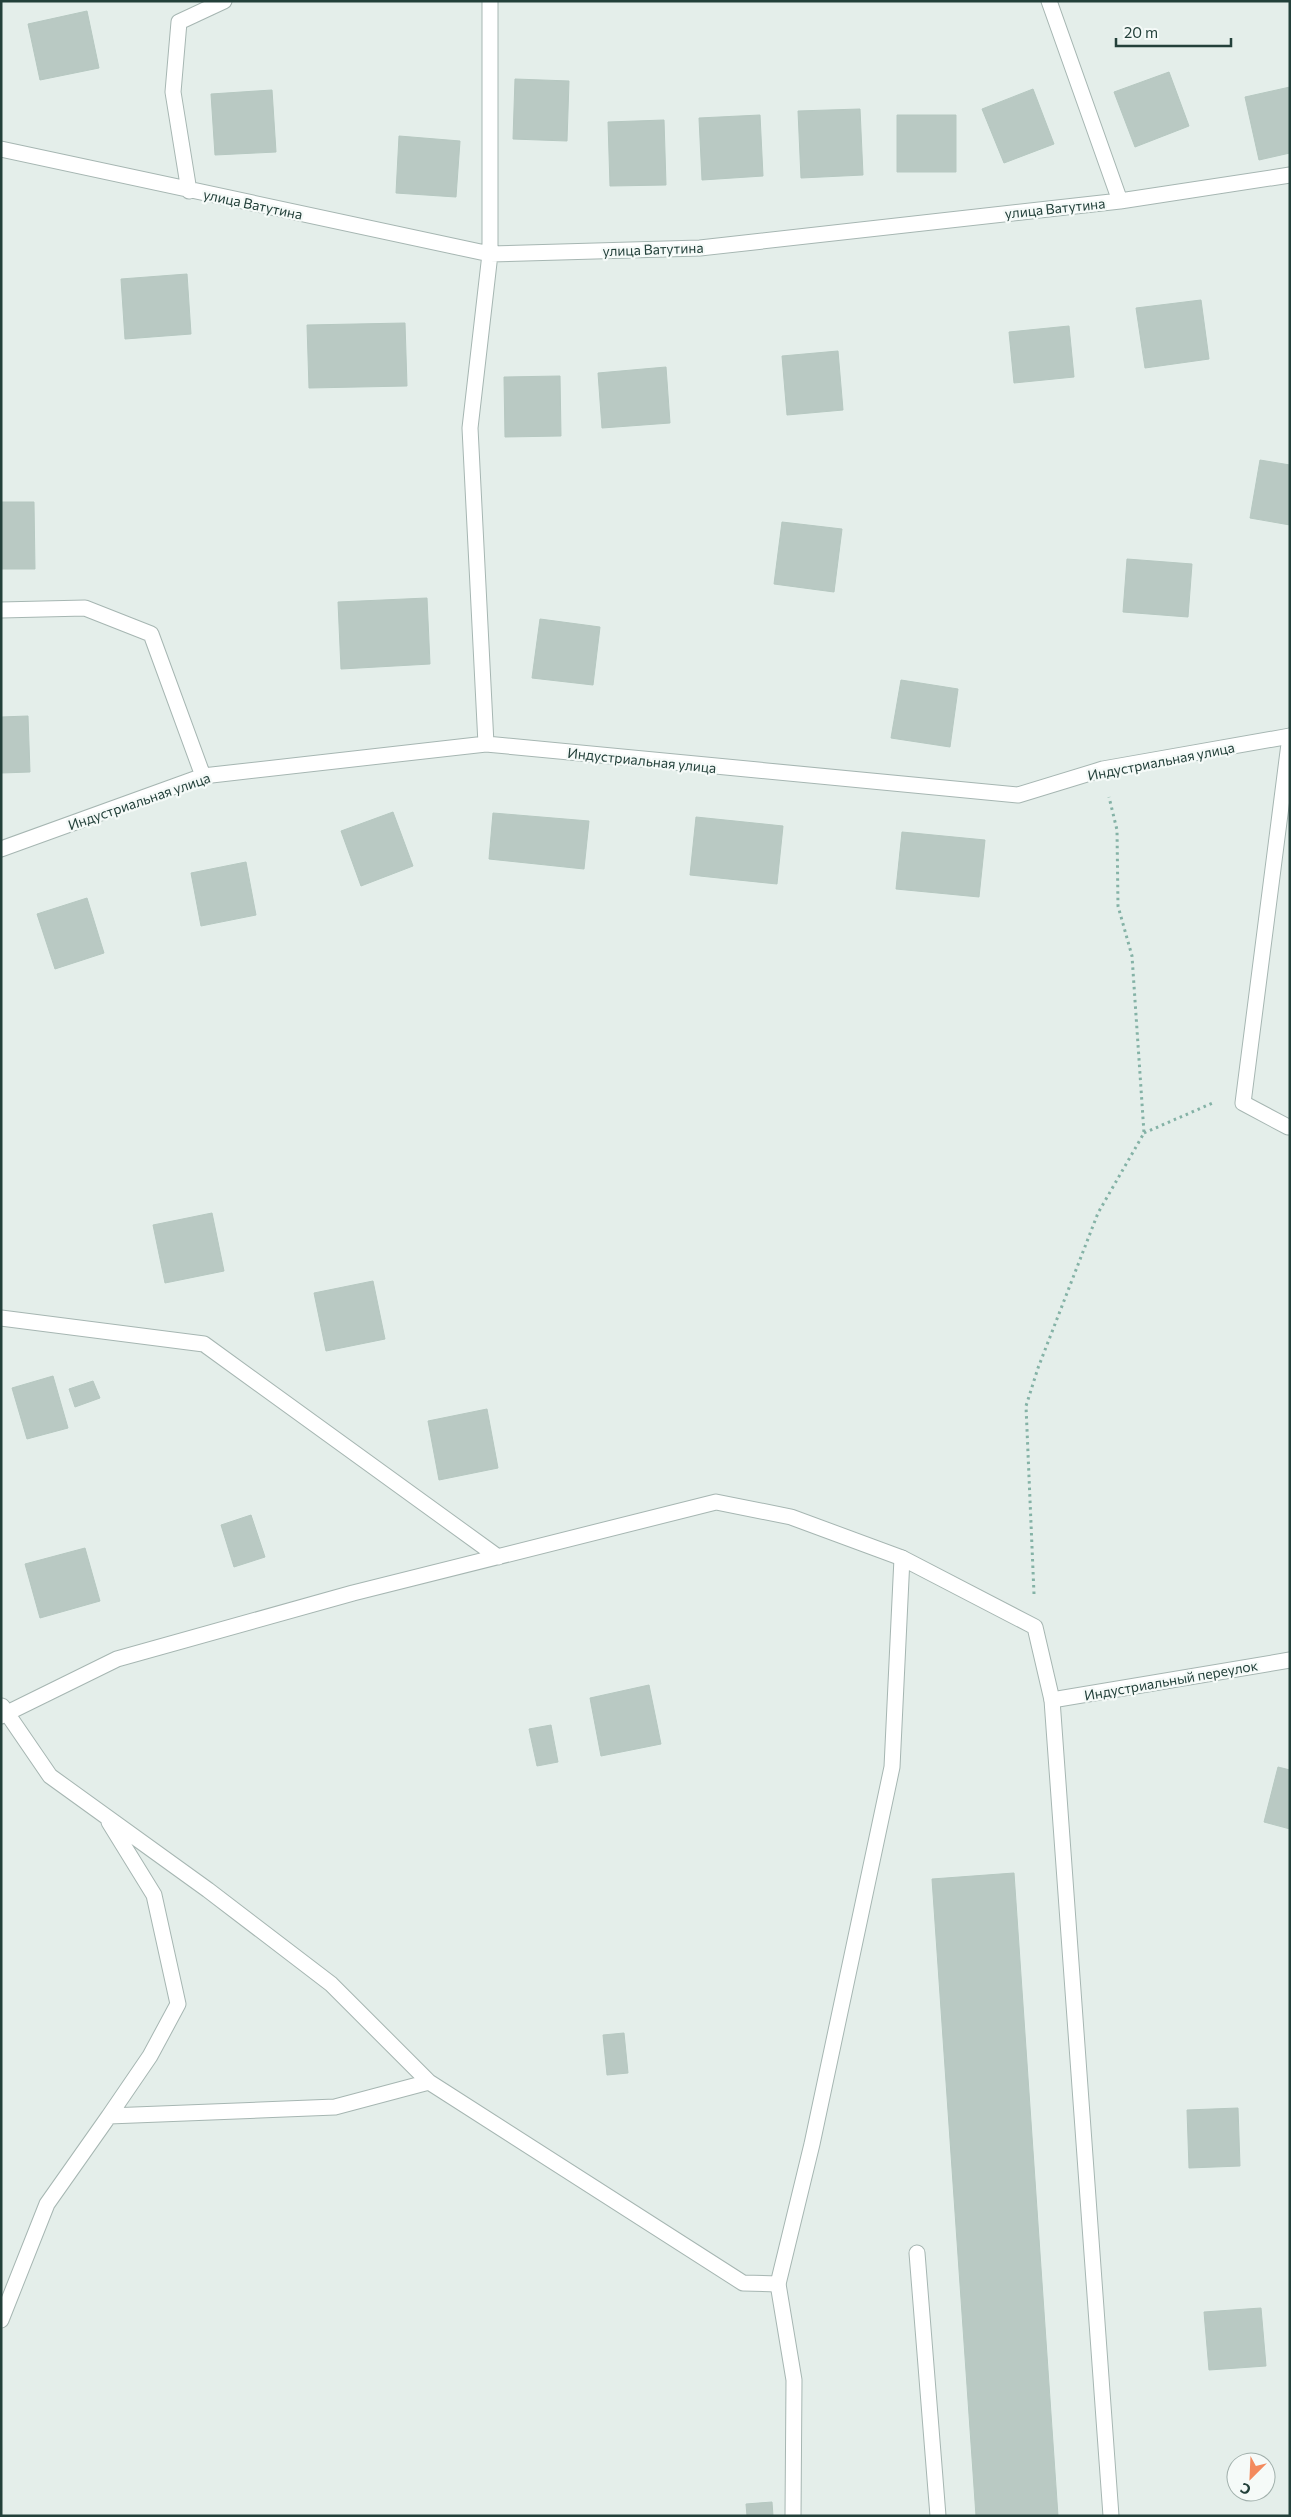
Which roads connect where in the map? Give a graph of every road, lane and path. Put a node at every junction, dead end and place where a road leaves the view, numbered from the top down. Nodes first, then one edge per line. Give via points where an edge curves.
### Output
1 (224, 1) edge
2 (490, 1) edge
3 (1049, 1) edge
4 (1, 149) edge
5 (1290, 175) edge
6 (189, 191) junction
7 (1120, 201) junction
8 (490, 254) junction
9 (1, 610) edge
10 (1290, 736) edge
11 (486, 744) junction
12 (1103, 769) junction
13 (203, 776) junction
14 (1, 849) edge
15 (1244, 1089) junction
16 (1288, 1127) dead end
17 (1144, 1133) junction
18 (1, 1318) edge
19 (498, 1556) junction
20 (902, 1558) junction
21 (1035, 1627) junction
22 (1290, 1660) edge
23 (1052, 1700) junction
24 (3, 1712) edge
25 (106, 1817) junction
26 (429, 2082) junction
27 (109, 2116) junction
28 (917, 2253) dead end
29 (778, 2284) junction
30 (1, 2320) edge
31 (793, 2516) edge
32 (938, 2516) edge
33 (1111, 2516) edge

1 - 6 street, улица Ватутина via 179,22 173,92
2 - 8 street
3 - 7 street, улица Ватутина
4 - 6 street, улица Ватутина
5 - 7 street, улица Ватутина
6 - 8 street, улица Ватутина
7 - 8 street, улица Ватутина via 700,248
8 - 11 street via 470,428
9 - 13 street via 85,608 151,634
10 - 12 street, Индустриальная улица
10 - 15 street
11 - 12 street, Индустриальная улица via 1018,795
11 - 13 street, Индустриальная улица
12 - 17 path via 1117,830 1118,906 1132,956
13 - 14 street, Индустриальная улица
15 - 16 street via 1243,1103
15 - 17 path
17 - 21 path via 1098,1213 1026,1406
18 - 19 street via 204,1344
19 - 20 street via 716,1502 791,1518
19 - 24 street via 117,1659
20 - 21 street
20 - 29 street via 892,1767 812,2144
21 - 23 street
22 - 23 street, Индустриальный переулок
23 - 33 street
24 - 25 street via 50,1776
25 - 26 street via 331,1984
25 - 27 street via 154,1895 178,2004 150,2056
26 - 27 street via 335,2107
26 - 29 street via 743,2283
27 - 30 street via 47,2204
28 - 32 street
29 - 31 street via 794,2380

